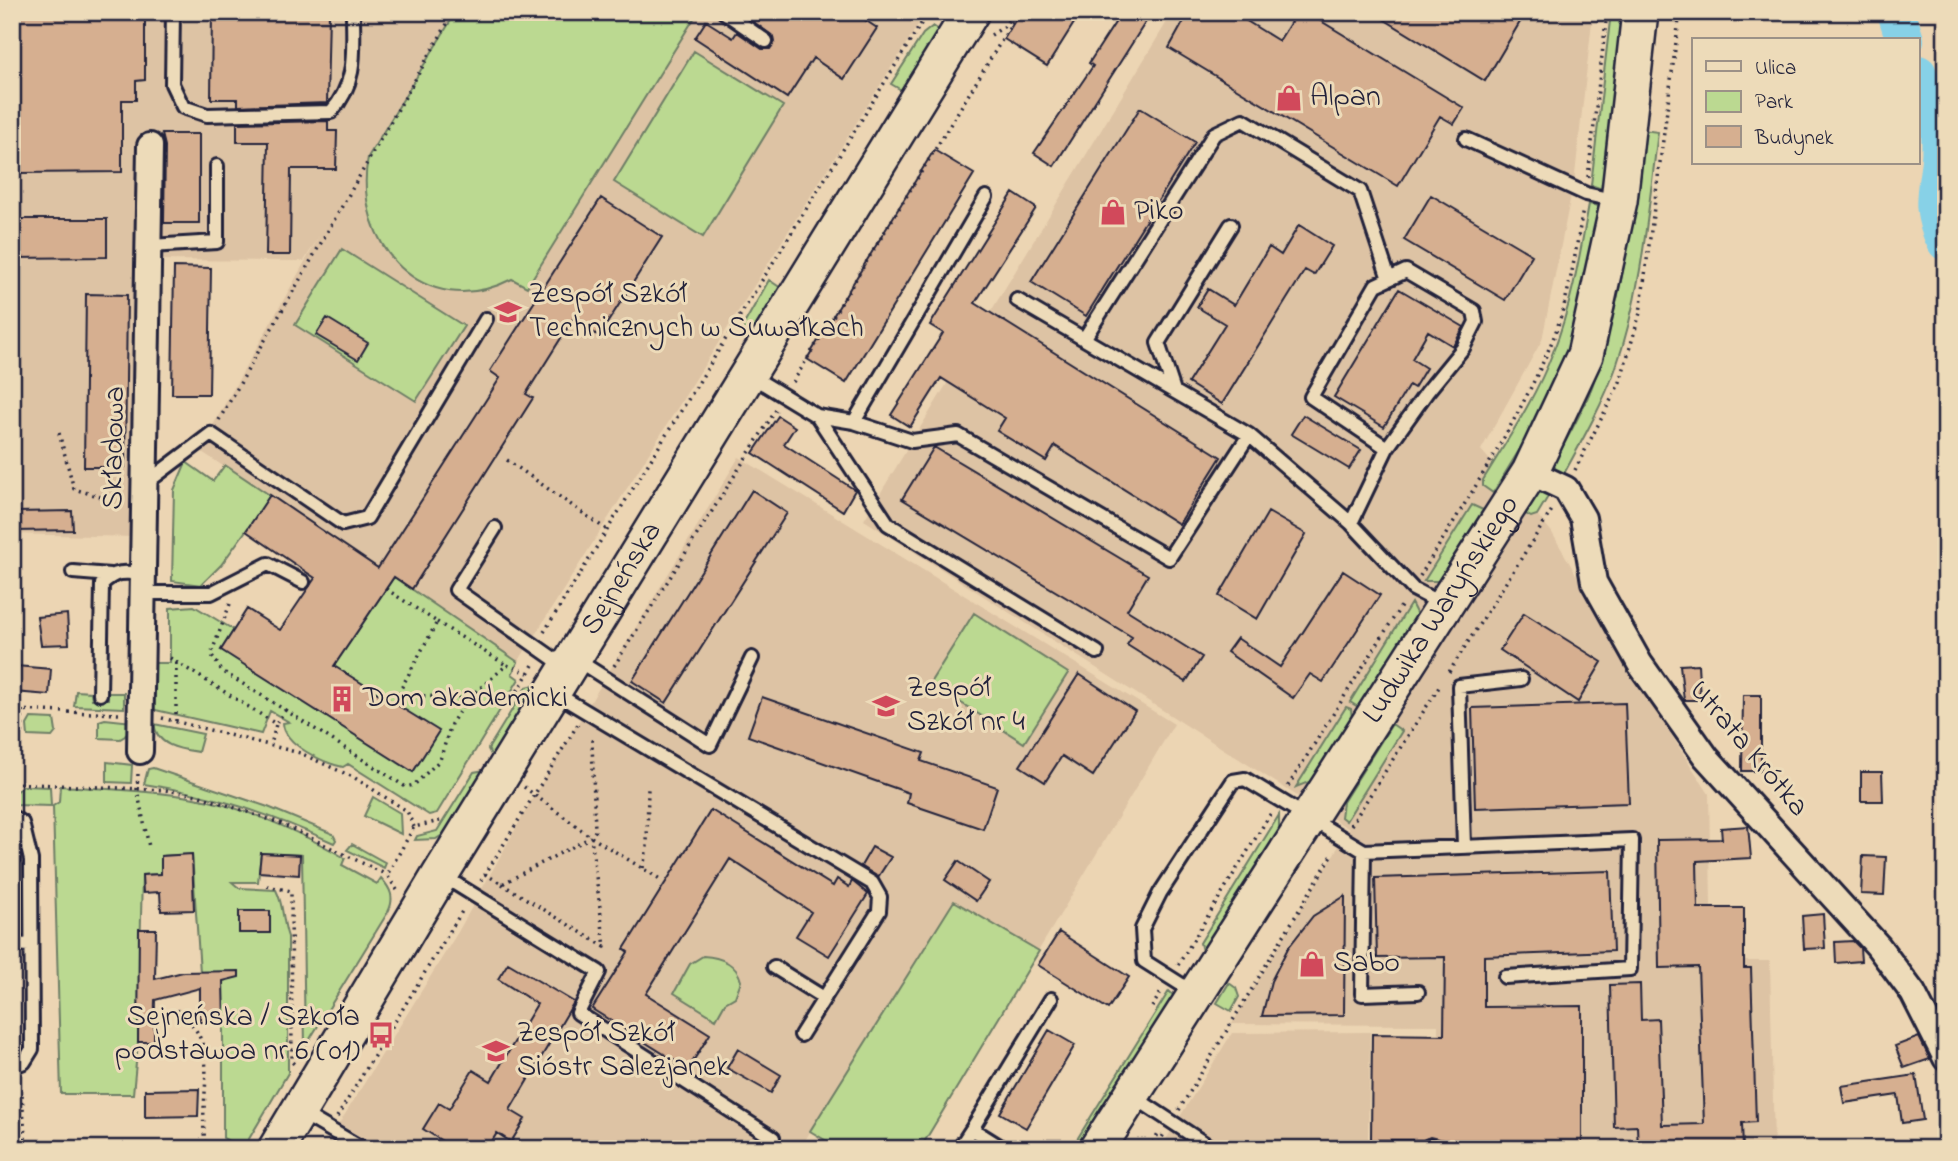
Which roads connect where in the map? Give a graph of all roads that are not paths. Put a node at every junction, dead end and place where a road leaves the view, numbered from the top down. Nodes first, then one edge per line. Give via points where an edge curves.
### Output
1 (173, 12) edge
2 (353, 12) edge
3 (724, 12) edge
4 (1640, 12) edge
5 (957, 14) edge
6 (766, 41) dead end
7 (1466, 139) dead end
8 (150, 146) dead end
9 (217, 166) dead end
10 (986, 197) dead end
11 (1602, 198) junction
12 (1231, 225) dead end
13 (150, 246) junction
14 (1389, 279) junction
15 (1017, 300) dead end
16 (486, 319) dead end
17 (1084, 339) junction
18 (749, 375) junction
19 (1174, 391) junction
20 (817, 416) junction
21 (854, 422) junction
22 (1249, 435) junction
23 (1387, 448) junction
24 (1530, 472) junction
25 (146, 492) junction
26 (1351, 523) junction
27 (495, 528) dead end
28 (74, 572) dead end
29 (110, 575) junction
30 (303, 582) dead end
31 (144, 584) junction
32 (1445, 606) junction
33 (1097, 652) dead end
34 (752, 658) dead end
35 (553, 669) junction
36 (1521, 679) dead end
37 (100, 694) dead end
38 (141, 751) road end
39 (1311, 816) junction
40 (12, 817) edge
41 (1464, 846) junction
42 (1364, 850) junction
43 (440, 874) junction
44 (12, 944) edge
45 (29, 945) junction
46 (774, 967) dead end
47 (1505, 977) dead end
48 (1183, 986) junction
49 (1418, 992) dead end
50 (824, 999) junction
51 (1051, 999) dead end
52 (801, 1035) dead end
53 (1946, 1058) edge
54 (12, 1067) edge
55 (1132, 1096) junction
56 (307, 1097) junction
57 (971, 1129) junction
58 (773, 1138) dead end
59 (1087, 1138) edge
60 (276, 1149) edge
61 (363, 1149) edge
62 (960, 1149) edge
63 (1004, 1149) edge
64 (1213, 1149) edge

1 - 2 lane via 172,84 183,107 207,115 331,112 345,96 353,66
3 - 6 lane
4 - 11 street, Ludwika Waryńskiego
5 - 18 street, Sejneńska
7 - 11 lane
8 - 13 street, Składowa
9 - 13 lane via 218,242
10 - 21 lane
11 - 24 street, Ludwika Waryńskiego via 1585,355
12 - 19 lane via 1158,342
13 - 25 street, Składowa
14 - 17 lane via 1360,191 1242,120 1214,134
14 - 23 lane via 1376,285 1311,397
14 - 23 lane via 1406,271 1474,311 1475,322 1463,348
15 - 17 lane
16 - 25 lane via 367,517 344,524 211,434
17 - 19 lane
18 - 20 lane
18 - 35 street, Sejneńska
19 - 22 lane
20 - 21 lane
20 - 33 lane via 888,524
21 - 22 lane via 912,441 958,435 1170,558
22 - 26 lane
23 - 26 lane
24 - 32 street, Ludwika Waryńskiego
24 - 53 street, Utrata Krótka via 1566,489 1583,518 1594,582 1640,664 1706,757 1878,946 1913,993
25 - 31 street, Składowa
26 - 32 lane via 1413,589
27 - 35 lane via 456,590
28 - 29 lane
29 - 31 lane via 121,572
29 - 37 lane via 102,584 101,595
30 - 31 lane via 268,564 211,593
31 - 38 street, Składowa
32 - 39 street, Ludwika Waryńskiego
34 - 35 lane via 710,745 606,678
35 - 43 street, Sejneńska
35 - 50 lane via 586,712 872,883 880,897 879,911
36 - 41 lane via 1460,686
39 - 42 lane
39 - 48 street, Ludwika Waryńskiego
39 - 48 lane via 1245,779 1233,781 1160,893 1142,929 1144,961
40 - 45 lane via 22,823 31,860
41 - 42 lane
41 - 47 lane via 1632,840 1630,969
42 - 49 lane via 1362,993
43 - 56 street, Sejneńska
43 - 58 lane via 599,972 578,1013
44 - 45 lane
45 - 54 lane via 32,1049 24,1062
46 - 50 lane
48 - 55 street, Ludwika Waryńskiego
50 - 52 lane
51 - 57 lane
55 - 59 street, Ludwika Waryńskiego
55 - 64 lane
56 - 60 street, Sejneńska
56 - 61 lane via 330,1129
57 - 62 lane
57 - 63 lane

